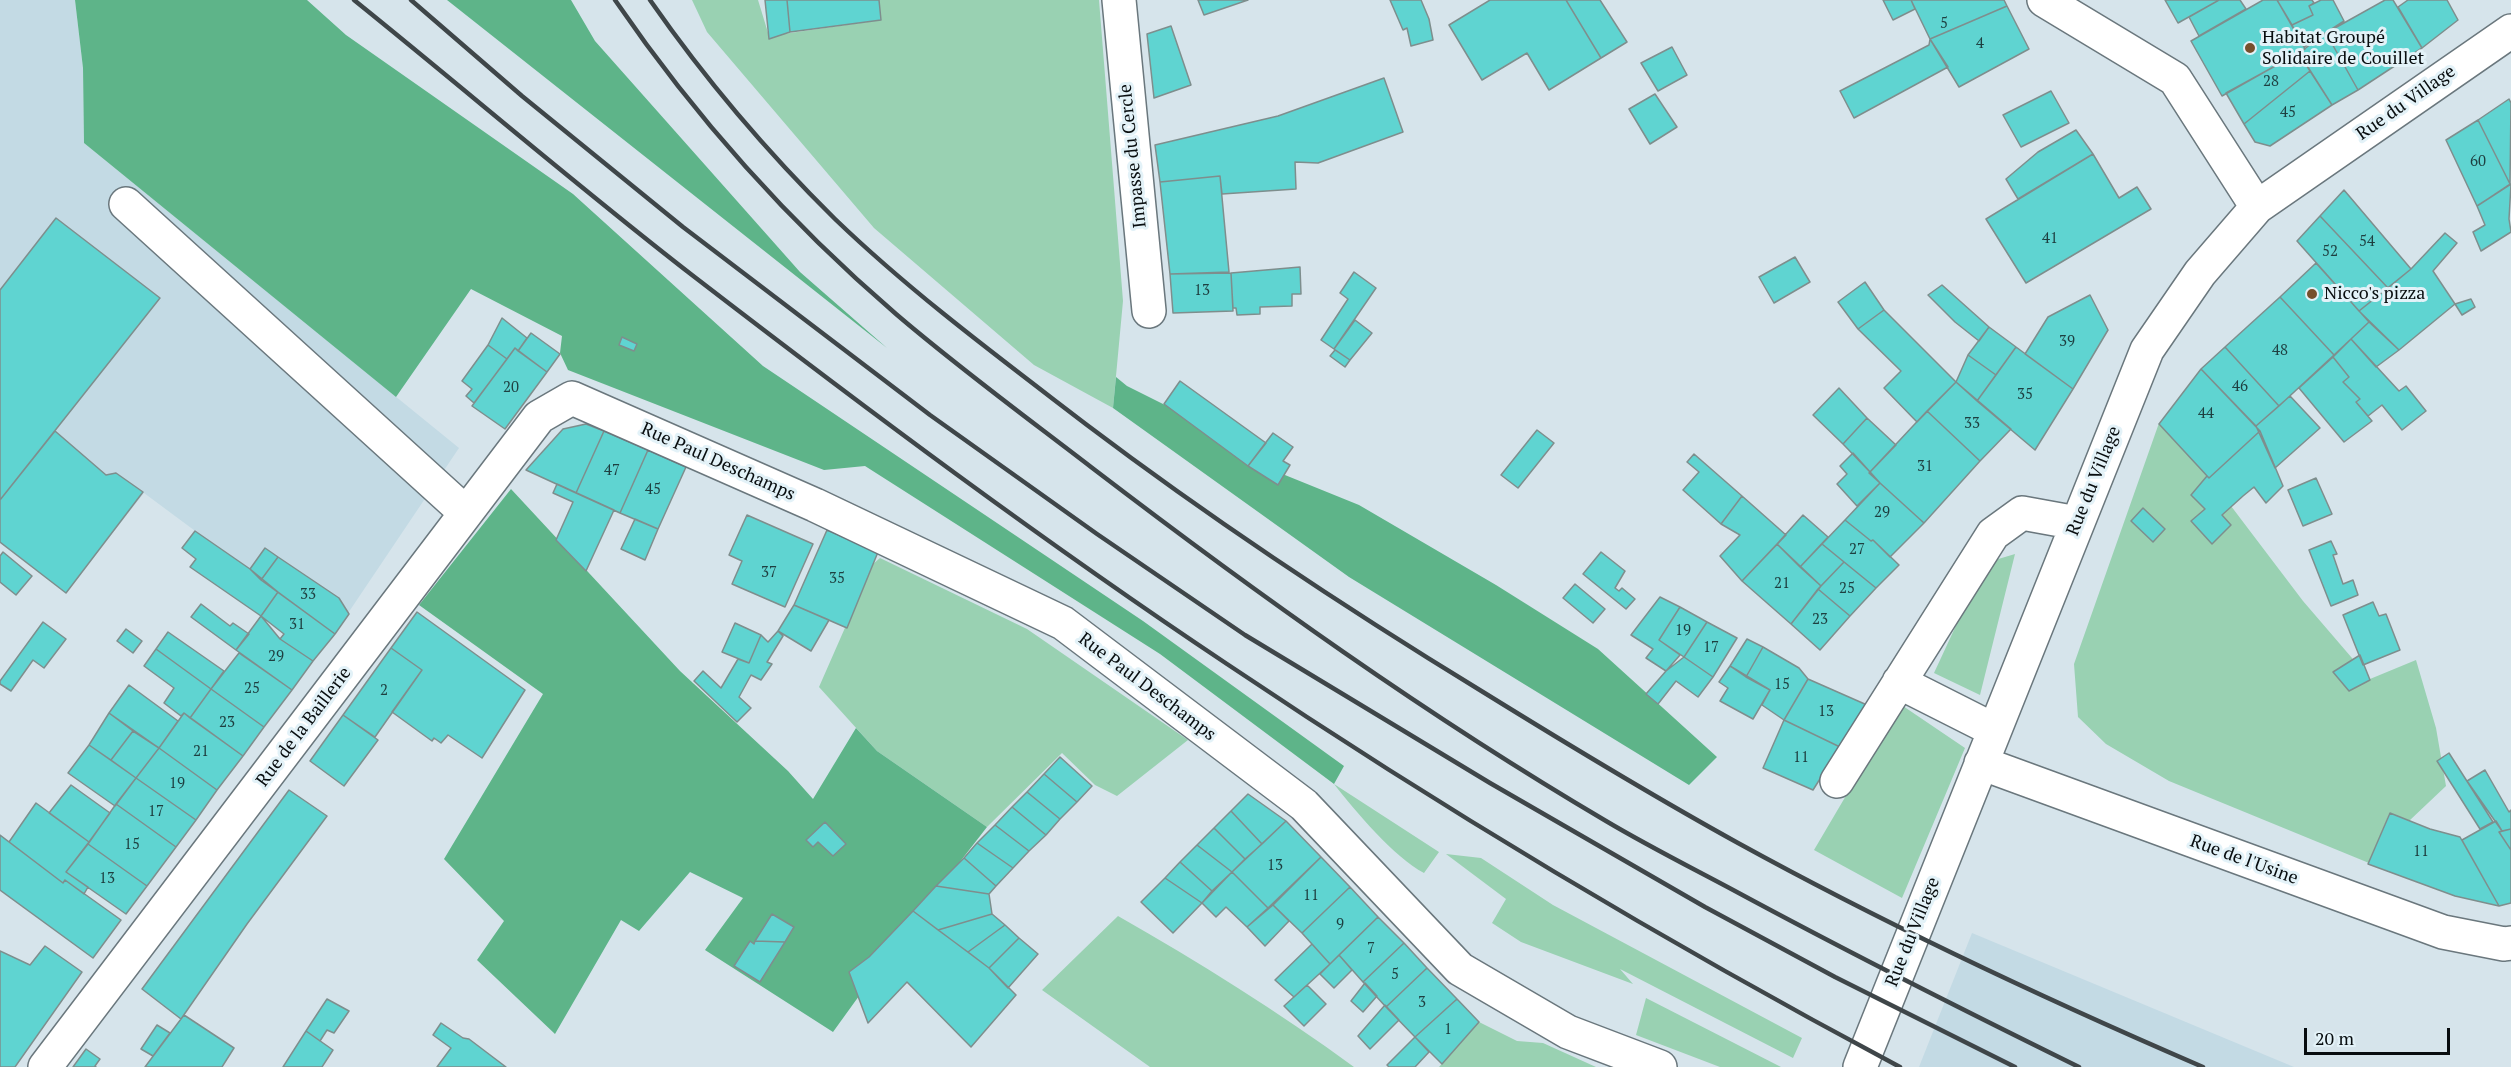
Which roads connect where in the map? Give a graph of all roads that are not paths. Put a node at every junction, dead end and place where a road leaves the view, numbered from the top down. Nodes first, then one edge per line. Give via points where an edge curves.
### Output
1 (1119, 0) edge
2 (2044, 0) edge
3 (2511, 31) edge
4 (126, 204) dead end
5 (2257, 207) junction
6 (1149, 311) dead end
7 (572, 398) joint
8 (466, 513) junction
9 (2077, 523) junction
10 (1899, 682) junction
11 (1994, 730) junction
12 (1981, 763) junction
13 (1837, 781) dead end
14 (2511, 943) edge
15 (45, 1067) edge
16 (1660, 1067) edge
17 (1860, 1067) edge

1 - 6 street, Impasse du Cercle
2 - 5 street via 2175,79
3 - 5 street, Rue du Village
4 - 8 street
5 - 9 street, Rue du Village via 2200,273 2147,350
7 - 8 street, Rue de la Baillerie via 539,417
7 - 16 street, Rue Paul Deschamps via 815,505 1063,623 1304,805 1460,969 1568,1032
8 - 15 street, Rue de la Baillerie
9 - 10 street via 2022,513 1993,534
9 - 11 street, Rue du Village
10 - 11 street
10 - 13 street
11 - 12 street, Rue du Village
12 - 14 street, Rue de l'Usine via 2444,932
12 - 17 street, Rue du Village

